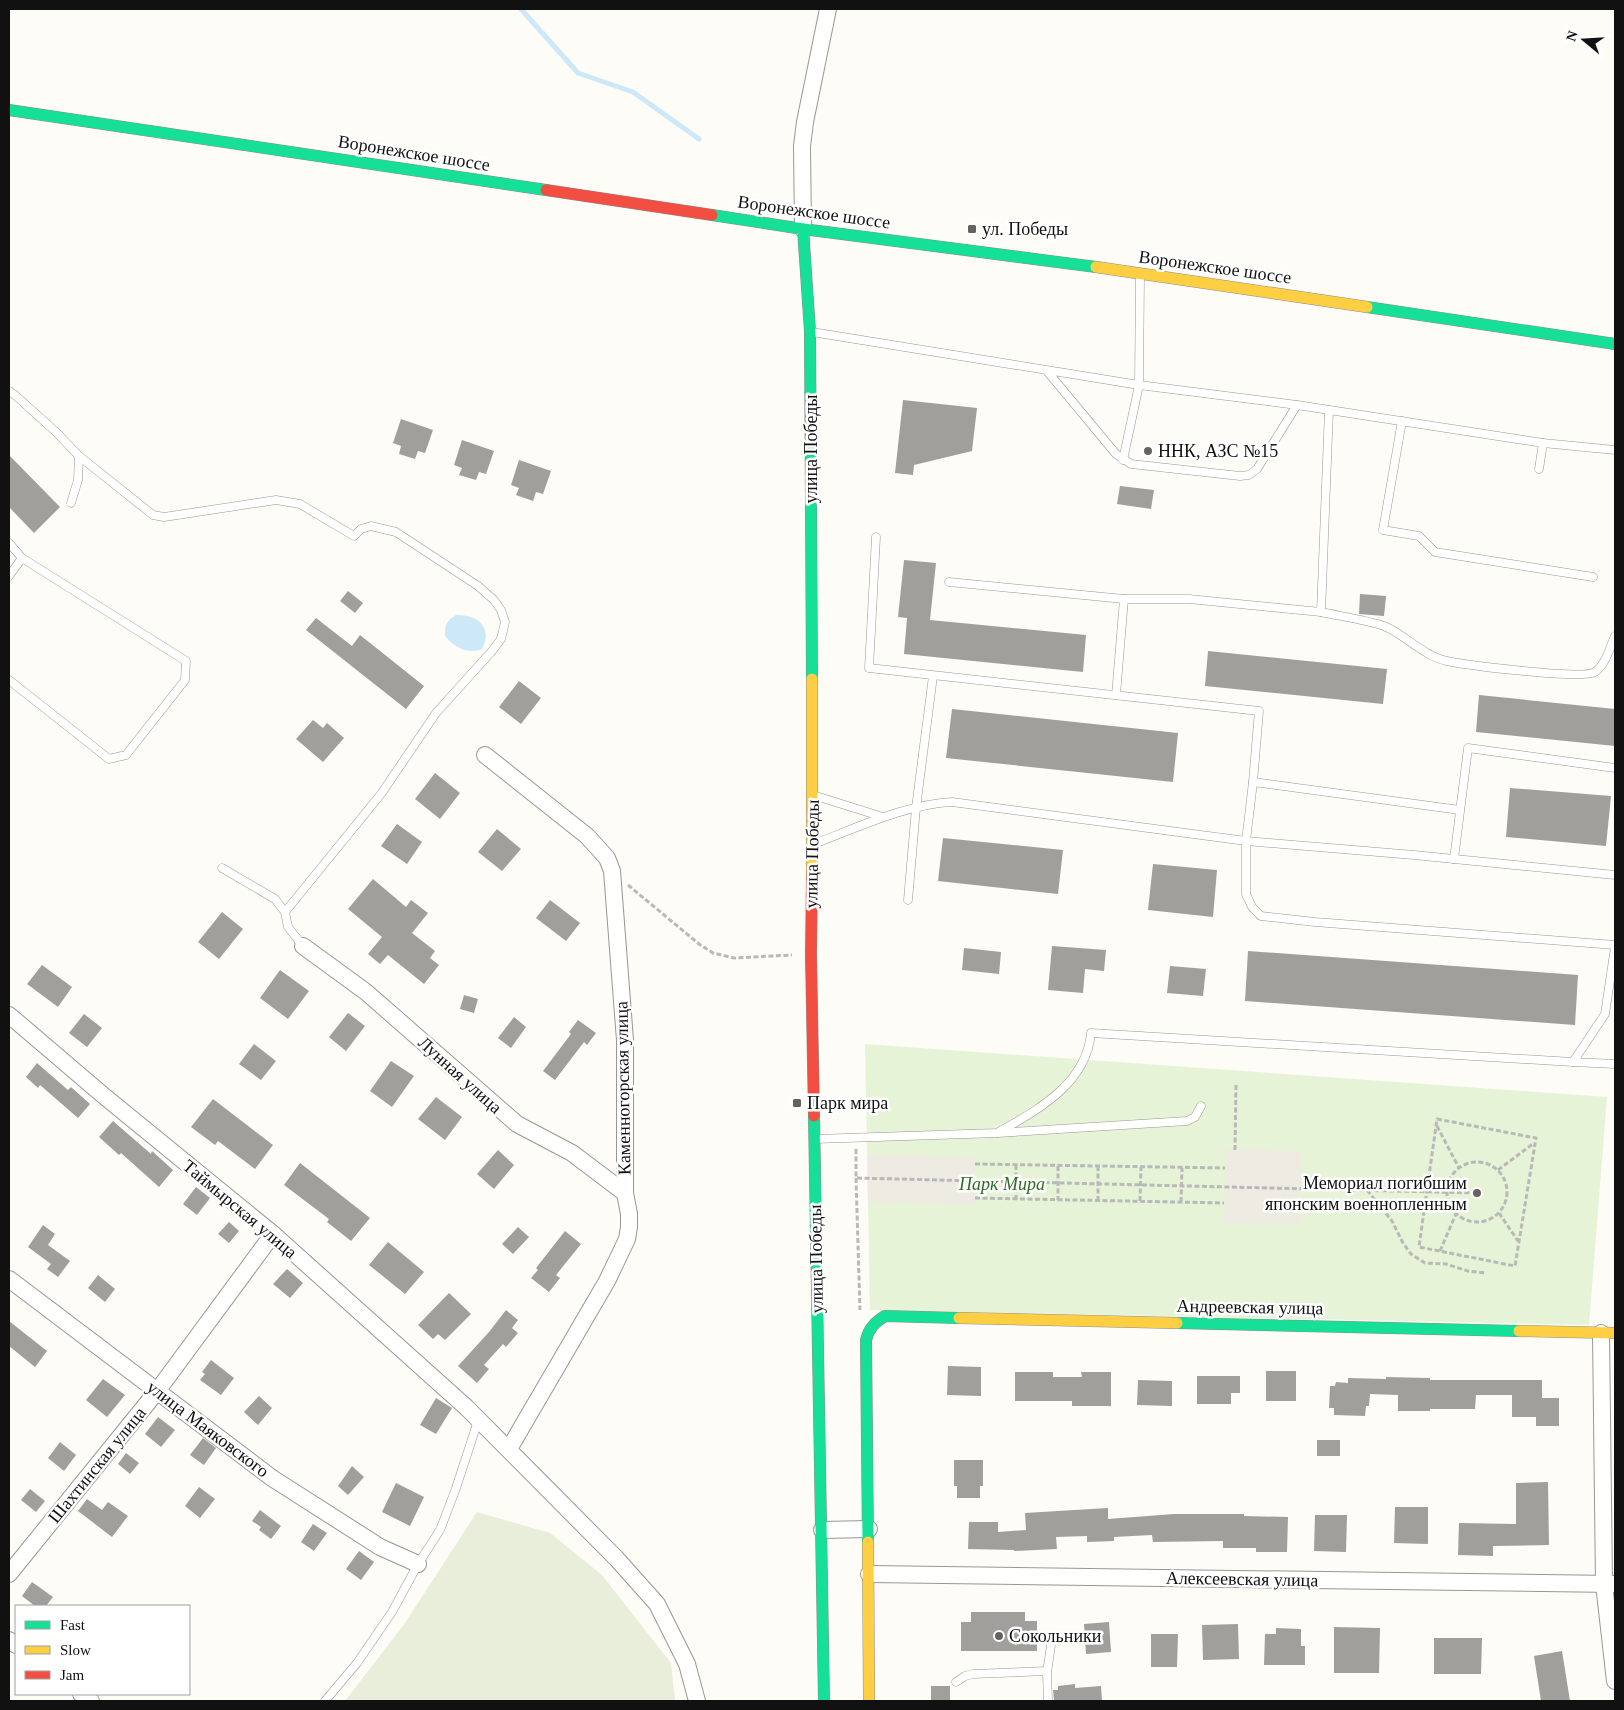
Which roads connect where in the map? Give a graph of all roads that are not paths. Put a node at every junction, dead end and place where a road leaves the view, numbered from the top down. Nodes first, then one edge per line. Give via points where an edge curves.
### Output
1 (828, 9) edge
2 (9, 110) edge
3 (803, 229) junction
4 (1140, 273) junction
5 (810, 332) junction
6 (1615, 344) edge
7 (1047, 371) junction
8 (1139, 385) junction
9 (9, 391) edge
10 (1298, 405) junction
11 (1329, 410) junction
12 (1402, 421) junction
13 (1543, 443) junction
14 (1615, 450) edge
15 (79, 456) junction
16 (1123, 460) junction
17 (1538, 469) dead end
18 (71, 503) dead end
19 (876, 537) dead end
20 (9, 543) edge
21 (22, 558) junction
22 (9, 576) edge
23 (1593, 577) dead end
24 (949, 582) dead end
25 (1124, 599) junction
26 (1321, 612) junction
27 (1615, 636) edge
28 (933, 676) junction
29 (9, 680) edge
30 (1116, 695) junction
31 (484, 755) dead end
32 (1615, 768) edge
33 (1253, 782) junction
34 (813, 795) junction
35 (916, 808) junction
36 (1460, 810) junction
37 (884, 817) junction
38 (1246, 841) junction
39 (812, 844) junction
40 (1454, 859) junction
41 (222, 868) dead end
42 (1615, 875) edge
43 (908, 900) dead end
44 (285, 912) junction
45 (303, 946) joint
46 (1615, 946) edge
47 (9, 1015) edge
48 (1574, 1062) junction
49 (1615, 1064) edge
50 (1201, 1106) dead end
51 (997, 1133) junction
52 (813, 1139) junction
53 (625, 1193) junction
54 (273, 1234) junction
55 (9, 1279) edge
56 (1608, 1333) edge
57 (158, 1390) junction
58 (478, 1421) junction
59 (509, 1448) junction
60 (869, 1529) junction
61 (822, 1530) junction
62 (418, 1564) junction
63 (9, 1574) edge
64 (869, 1574) junction
65 (1610, 1584) edge
66 (1051, 1645) dead end
67 (1047, 1671) junction
68 (1615, 1680) edge
69 (956, 1682) dead end
70 (325, 1701) edge
71 (697, 1701) edge
72 (824, 1701) edge
73 (870, 1701) edge
74 (1048, 1701) edge

1 - 3 street, улица Победы via 802,146
2 - 3 street, Воронежское шоссе
3 - 4 street, Воронежское шоссе
3 - 5 street, улица Победы
4 - 6 street, Воронежское шоссе
4 - 8 lane
5 - 7 lane
5 - 34 street, улица Победы
7 - 8 lane
7 - 16 lane
8 - 10 lane
8 - 16 lane
9 - 15 lane
10 - 11 lane
10 - 16 lane via 1257,469 1249,475 1131,464
11 - 12 lane
11 - 26 lane
12 - 13 lane
12 - 23 lane via 1383,530 1419,536 1435,552
13 - 14 lane
13 - 17 lane
15 - 18 lane via 78,480
15 - 44 lane via 153,516 276,500 300,504 354,536 360,529 371,526 396,532 478,586 501,610 505,622 501,639 436,713 382,794
19 - 28 lane via 869,668
20 - 21 lane
21 - 22 lane
21 - 29 lane via 186,661 185,680 126,755 108,760
24 - 25 lane
25 - 26 lane via 1189,599
25 - 30 lane
26 - 27 lane via 1384,626 1446,661 1582,675 1593,673 1601,666
28 - 30 lane
28 - 35 lane
30 - 33 lane via 1259,711
31 - 53 street, Каменногорская улица via 587,836 607,858 612,871 625,1040
32 - 36 lane via 1468,748
33 - 36 lane
33 - 38 lane
34 - 37 lane
34 - 39 street, улица Победы
35 - 37 lane
35 - 38 lane via 952,802
35 - 43 lane
36 - 40 lane
37 - 39 lane
38 - 40 lane
38 - 46 lane via 1246,894 1261,916
39 - 52 street, улица Победы
40 - 42 lane
41 - 44 lane via 275,899
44 - 45 lane via 288,927
45 - 53 street, Лунная улица via 366,992 510,1119 572,1153
46 - 48 lane via 1605,1014
47 - 54 street, Таймырская улица
48 - 49 lane
48 - 51 lane via 1091,1033 1090,1043 1075,1076 1043,1107
50 - 51 lane via 1195,1117 1187,1121
51 - 52 lane
52 - 61 street, улица Победы
53 - 59 street, Каменногорская улица via 630,1214 629,1227 618,1258
54 - 57 street, Шахтинская улица
54 - 58 street, Таймырская улица
55 - 57 street, улица Маяковского
56 - 60 street, Андреевская улица via 885,1316 875,1321 866,1340
56 - 65 street
57 - 62 street, улица Маяковского via 272,1478 380,1547
57 - 63 street, Шахтинская улица
58 - 59 street, Таймырская улица
58 - 62 lane via 440,1530
59 - 71 street, Таймырская улица via 656,1604 687,1664
60 - 61 street
60 - 64 street
61 - 72 street, улица Победы
62 - 70 lane via 392,1612 357,1663
64 - 65 street, Алексеевская улица
64 - 73 street
65 - 68 street
66 - 67 lane
67 - 69 lane via 973,1674
67 - 74 lane

